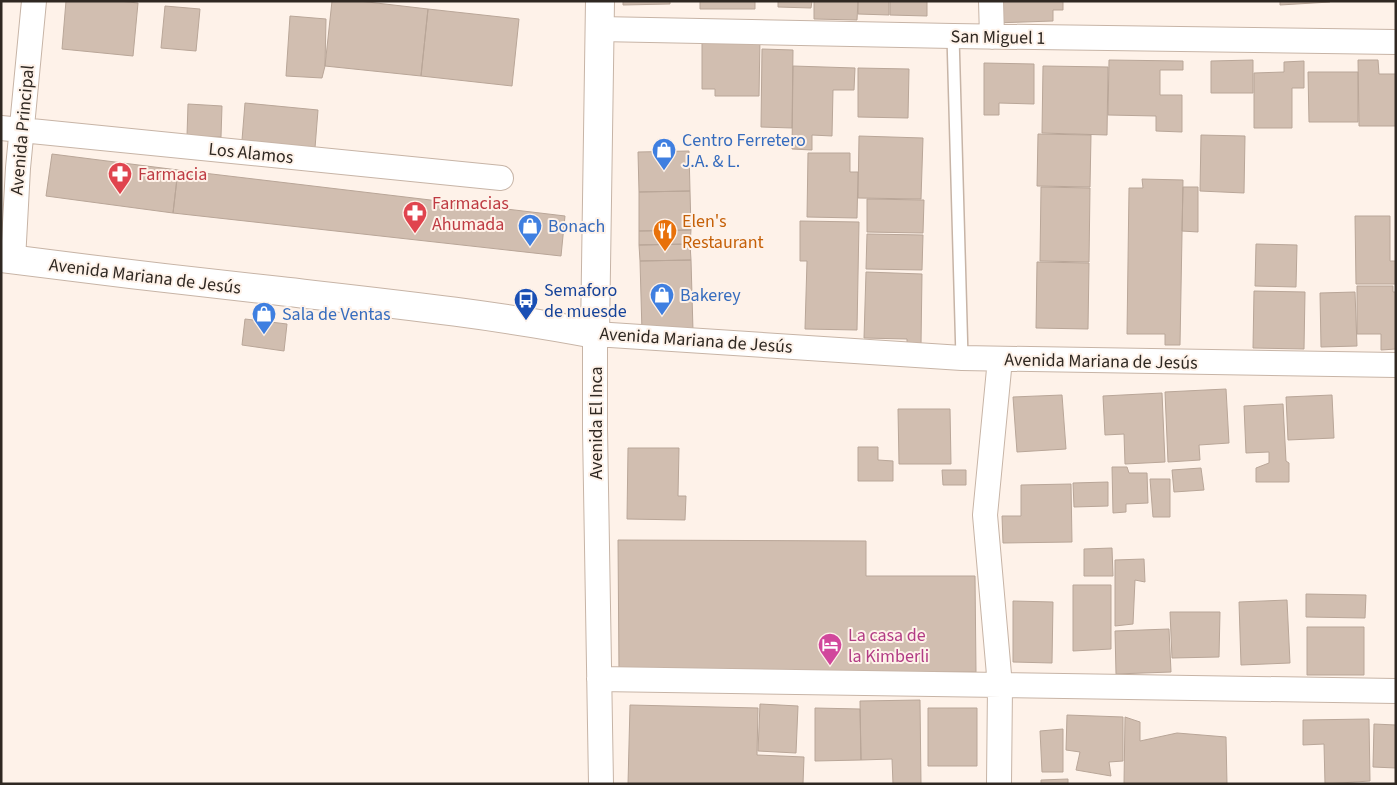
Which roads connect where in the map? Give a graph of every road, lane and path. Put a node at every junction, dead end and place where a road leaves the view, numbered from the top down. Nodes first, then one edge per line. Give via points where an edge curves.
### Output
1 (34, 1) edge
2 (600, 1) edge
3 (991, 1) edge
4 (599, 29) junction
5 (953, 36) junction
6 (992, 37) junction
7 (1396, 42) edge
8 (12, 129) edge
9 (501, 178) dead end
10 (7, 259) edge
11 (595, 334) junction
12 (962, 358) junction
13 (1000, 359) junction
14 (1396, 365) edge
15 (599, 678) junction
16 (1000, 686) junction
17 (1396, 691) edge
18 (601, 784) edge
19 (999, 784) edge

1 - 8 street, Avenida Principal
2 - 4 street, Avenida El Inca
3 - 6 street
4 - 5 street, San Miguel 1
4 - 11 street, Avenida El Inca
5 - 6 street, San Miguel 1
5 - 12 lane
6 - 7 street, San Miguel 1
8 - 9 street, Los Alamos
8 - 10 street, Avenida Principal
10 - 11 street, Avenida Mariana de Jesús via 401,304
11 - 12 street, Avenida Mariana de Jesús
11 - 15 street, Avenida El Inca
12 - 13 street, Avenida Mariana de Jesús
13 - 14 street, Avenida Mariana de Jesús
13 - 16 street via 985,515
15 - 16 street
15 - 18 street, Avenida El Inca
16 - 17 street
16 - 19 street

